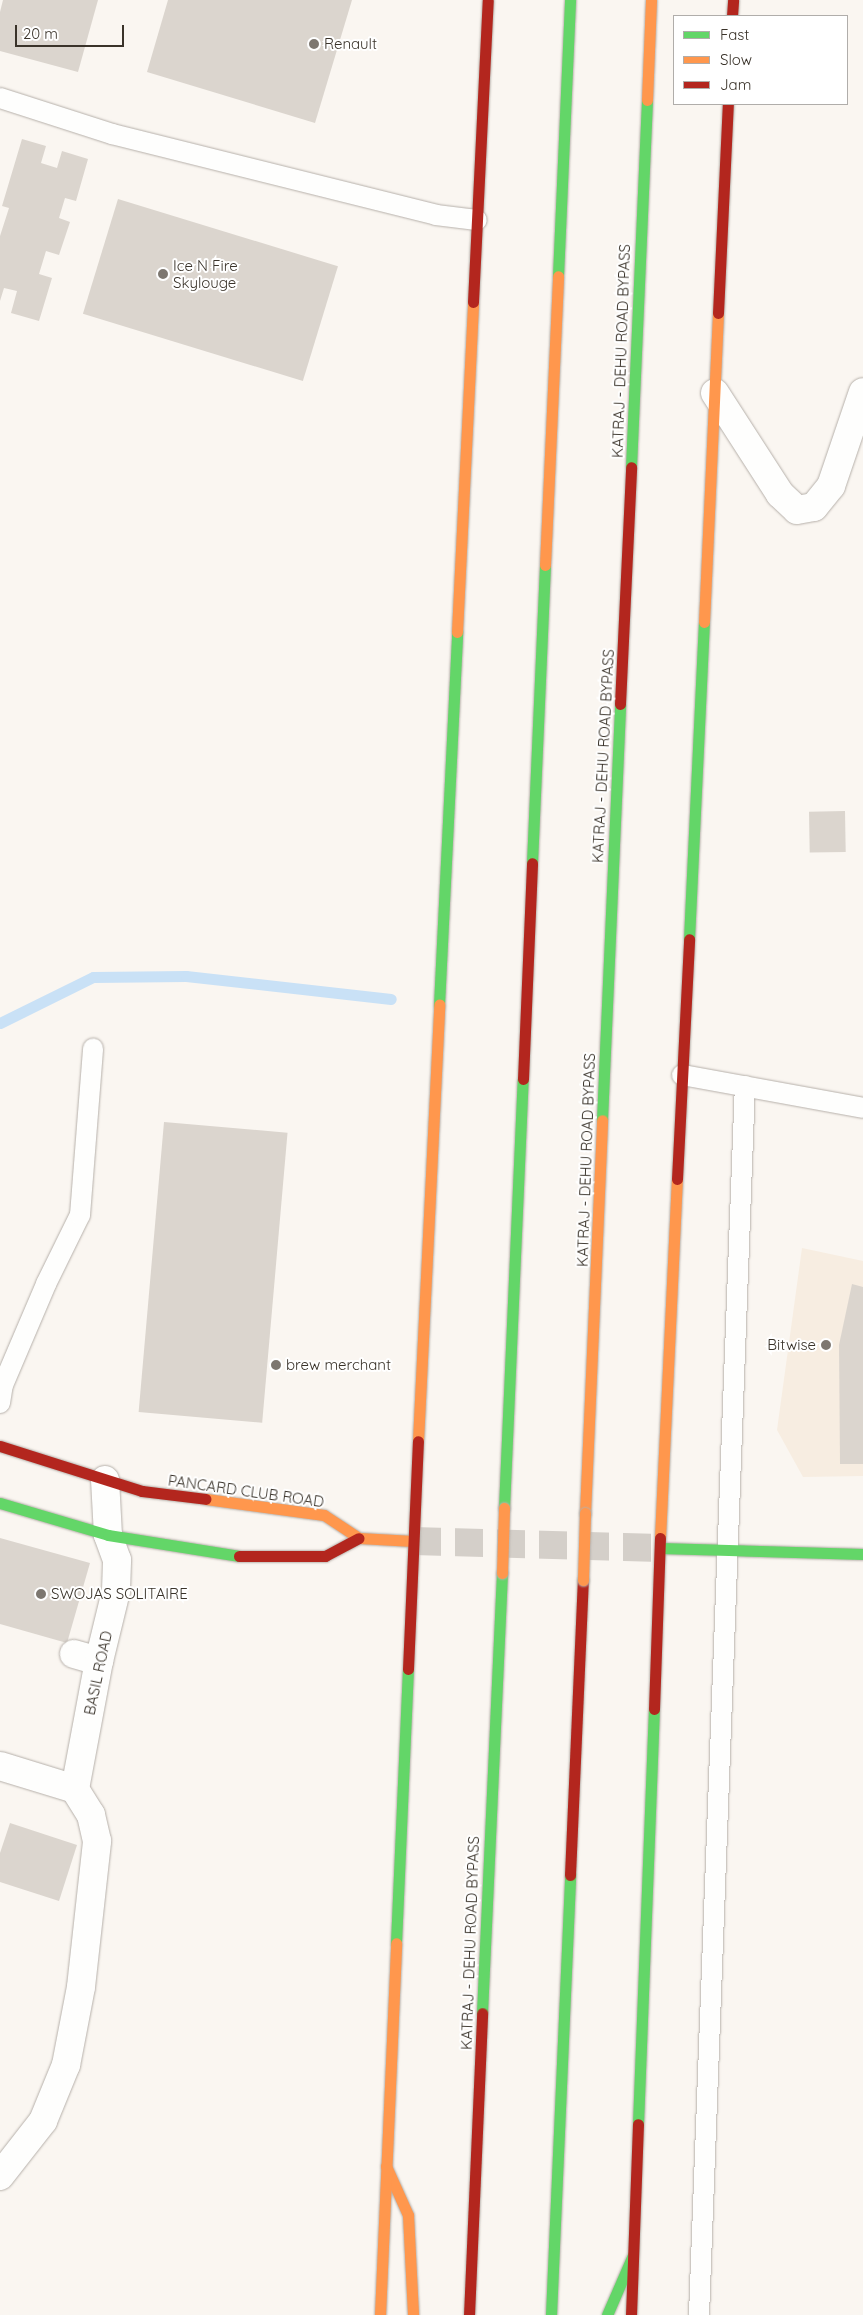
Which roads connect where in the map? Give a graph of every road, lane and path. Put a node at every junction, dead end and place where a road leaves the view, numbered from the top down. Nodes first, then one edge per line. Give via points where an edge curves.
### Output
1 (488, 0) edge
2 (570, 0) edge
3 (651, 0) edge
4 (733, 0) edge
5 (732, 15) edge
6 (0, 98) edge
7 (728, 105) edge
8 (477, 220) junction
9 (863, 392) edge
10 (715, 393) junction
11 (93, 1050) dead end
12 (682, 1075) junction
13 (745, 1086) junction
14 (863, 1108) edge
15 (0, 1403) edge
16 (0, 1446) edge
17 (105, 1480) junction
18 (0, 1503) edge
19 (108, 1535) junction
20 (359, 1538) junction
21 (413, 1541) junction
22 (660, 1548) junction
23 (727, 1550) junction
24 (863, 1554) edge
25 (0, 1766) edge
26 (75, 1789) junction
27 (386, 2166) junction
28 (0, 2176) edge
29 (634, 2255) junction
30 (380, 2315) edge
31 (413, 2315) edge
32 (469, 2315) edge
33 (551, 2315) edge
34 (608, 2315) edge
35 (631, 2315) edge
36 (699, 2315) edge

1 - 8 main road
2 - 32 main road, KATRAJ - DEHU ROAD BYPASS, bridge
3 - 33 main road, KATRAJ - DEHU ROAD BYPASS, bridge
4 - 5 main road
6 - 8 lane via 112,134 436,215
7 - 10 main road
8 - 21 main road
9 - 10 street via 830,486 814,507 797,510 780,494
10 - 12 main road
11 - 15 lane via 80,1215 46,1284 3,1385
12 - 13 lane
12 - 22 main road
13 - 14 lane
13 - 23 lane
16 - 17 main road, PANCARD CLUB ROAD
17 - 19 street, BASIL ROAD
17 - 20 main road, PANCARD CLUB ROAD via 142,1491 324,1515
18 - 19 main road
19 - 20 main road via 227,1556 324,1556
19 - 26 street, BASIL ROAD via 117,1560 116,1591 87,1658
20 - 21 main road
21 - 27 main road
22 - 23 main road
22 - 29 main road
23 - 24 main road
23 - 36 lane
25 - 26 street
26 - 28 street via 91,1815 97,1842 80,1988 68,2055 43,2121
27 - 30 main road
27 - 31 main road via 408,2216
29 - 34 main road
29 - 35 main road

